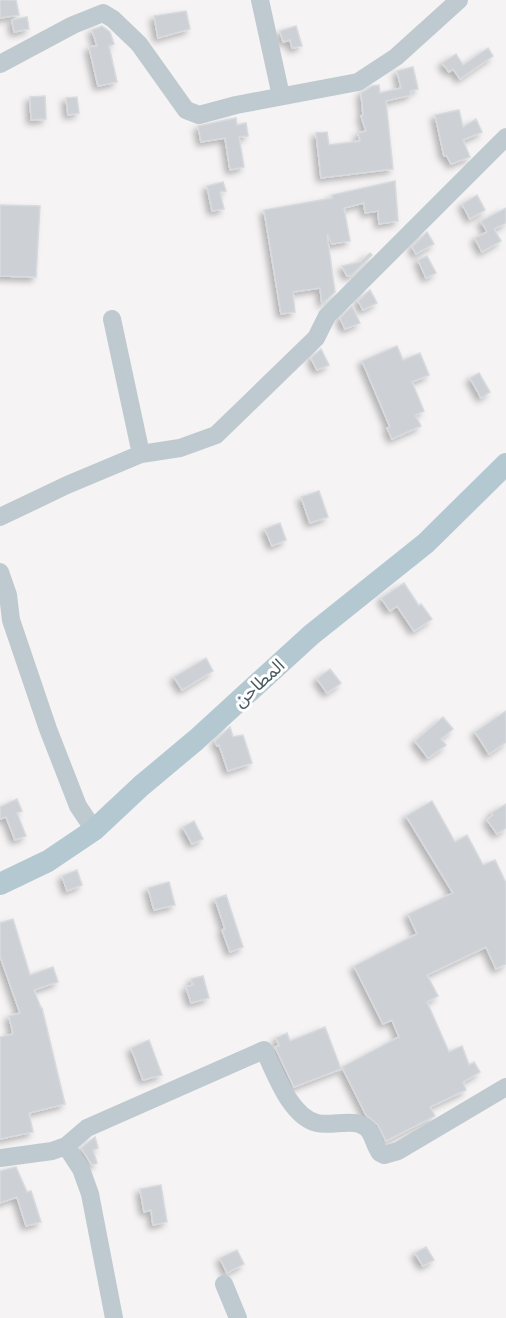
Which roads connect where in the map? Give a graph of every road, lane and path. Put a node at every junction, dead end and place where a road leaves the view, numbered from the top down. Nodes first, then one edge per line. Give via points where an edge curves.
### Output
1 (261, 0) edge
2 (457, 1) edge
3 (0, 64) edge
4 (281, 96) junction
5 (506, 137) edge
6 (112, 319) dead end
7 (141, 454) junction
8 (506, 464) edge
9 (0, 517) edge
10 (0, 572) edge
11 (94, 830) junction
12 (0, 885) edge
13 (506, 1087) edge
14 (66, 1146) junction
15 (0, 1158) edge
16 (224, 1284) dead end
17 (114, 1318) edge
18 (238, 1318) edge

1 - 4 street
2 - 4 street via 396,57 358,82
3 - 4 street via 103,13 139,44 186,110 200,115
5 - 7 street via 327,316 316,338 216,435 180,448
6 - 7 street
7 - 9 street
8 - 11 main road, المطاحن via 426,543 311,635
10 - 11 street via 11,620 48,729 78,806
11 - 12 main road, المطاحن via 48,861
13 - 14 street via 398,1151 384,1155 365,1126 317,1123 295,1109 264,1050 87,1128
14 - 15 street
14 - 17 street via 81,1169 90,1194
16 - 18 street

